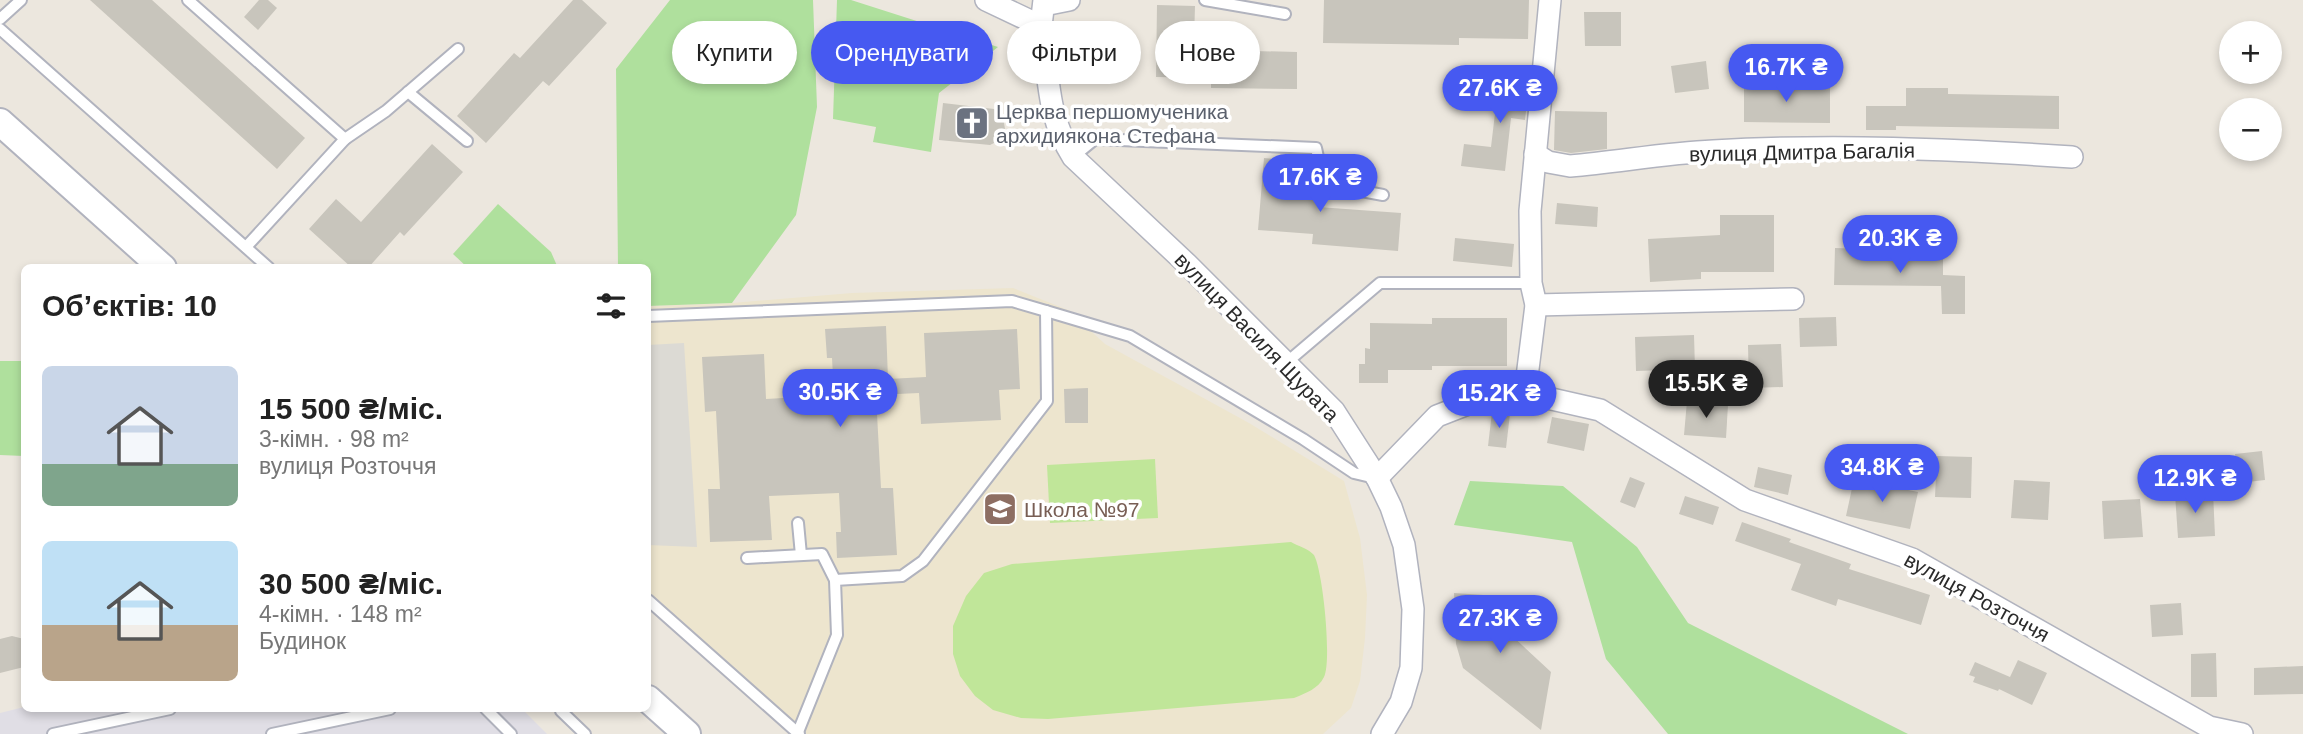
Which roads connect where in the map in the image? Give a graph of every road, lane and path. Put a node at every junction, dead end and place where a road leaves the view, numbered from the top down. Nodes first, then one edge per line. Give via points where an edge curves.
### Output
1 (21, 0) edge
2 (188, 0) edge
3 (986, 0) edge
4 (1069, 0) edge
5 (1205, 0) edge
6 (1550, 0) edge
7 (1043, 10) edge
8 (1284, 14) dead end
9 (0, 19) edge
10 (0, 29) edge
11 (458, 49) dead end
12 (408, 92) junction
13 (0, 122) edge
14 (345, 139) junction
15 (467, 141) dead end
16 (1535, 154) junction
17 (1073, 157) junction
18 (2072, 157) dead end
19 (1383, 195) dead end
20 (246, 247) junction
21 (159, 264) edge
22 (265, 264) edge
23 (1531, 283) junction
24 (1793, 299) dead end
25 (1536, 305) junction
26 (1046, 311) junction
27 (651, 316) edge
28 (1286, 363) junction
29 (1525, 393) junction
30 (1377, 478) junction
31 (797, 523) dead end
32 (801, 555) junction
33 (747, 558) dead end
34 (835, 580) junction
35 (651, 603) edge
36 (651, 702) edge
37 (156, 712) edge
38 (376, 712) edge
39 (489, 712) edge
40 (562, 712) edge
41 (799, 733) edge
42 (52, 734) edge
43 (272, 734) edge
44 (511, 734) edge
45 (585, 734) edge
46 (687, 734) edge
47 (1382, 734) edge
48 (2242, 734) edge

1 - 9 lane
2 - 14 lane
3 - 7 street
4 - 7 street
5 - 8 lane
6 - 16 street
7 - 17 street, вулиця Василя Щурата via 1053,116
10 - 20 lane
11 - 12 lane
12 - 14 lane
12 - 15 lane
13 - 21 street
14 - 20 lane
16 - 18 street, вулиця Дмитра Багалія via 1570,166 1785,148
16 - 23 street
17 - 19 lane via 1095,139 1316,148 1324,184
17 - 28 street, вулиця Василя Щурата
20 - 22 lane
23 - 25 street
23 - 28 lane via 1380,283
24 - 25 street
25 - 29 street
26 - 27 lane via 1012,301
26 - 30 lane via 1130,336 1354,473
26 - 34 lane via 1047,401 923,561 902,576
28 - 30 street, вулиця Василя Щурата via 1334,411
29 - 30 street, вулиця Розточчя via 1478,400 1437,416
29 - 48 street, вулиця Розточчя via 1600,410 1745,500 1912,559 2209,727
30 - 47 street, вулиця Василя Щурата via 1404,545 1413,609 1411,668 1401,702
31 - 32 lane
32 - 33 lane
32 - 34 lane via 822,554
34 - 41 lane via 837,635
35 - 41 lane
36 - 46 street
37 - 42 lane
38 - 43 lane
39 - 44 lane
40 - 45 lane

